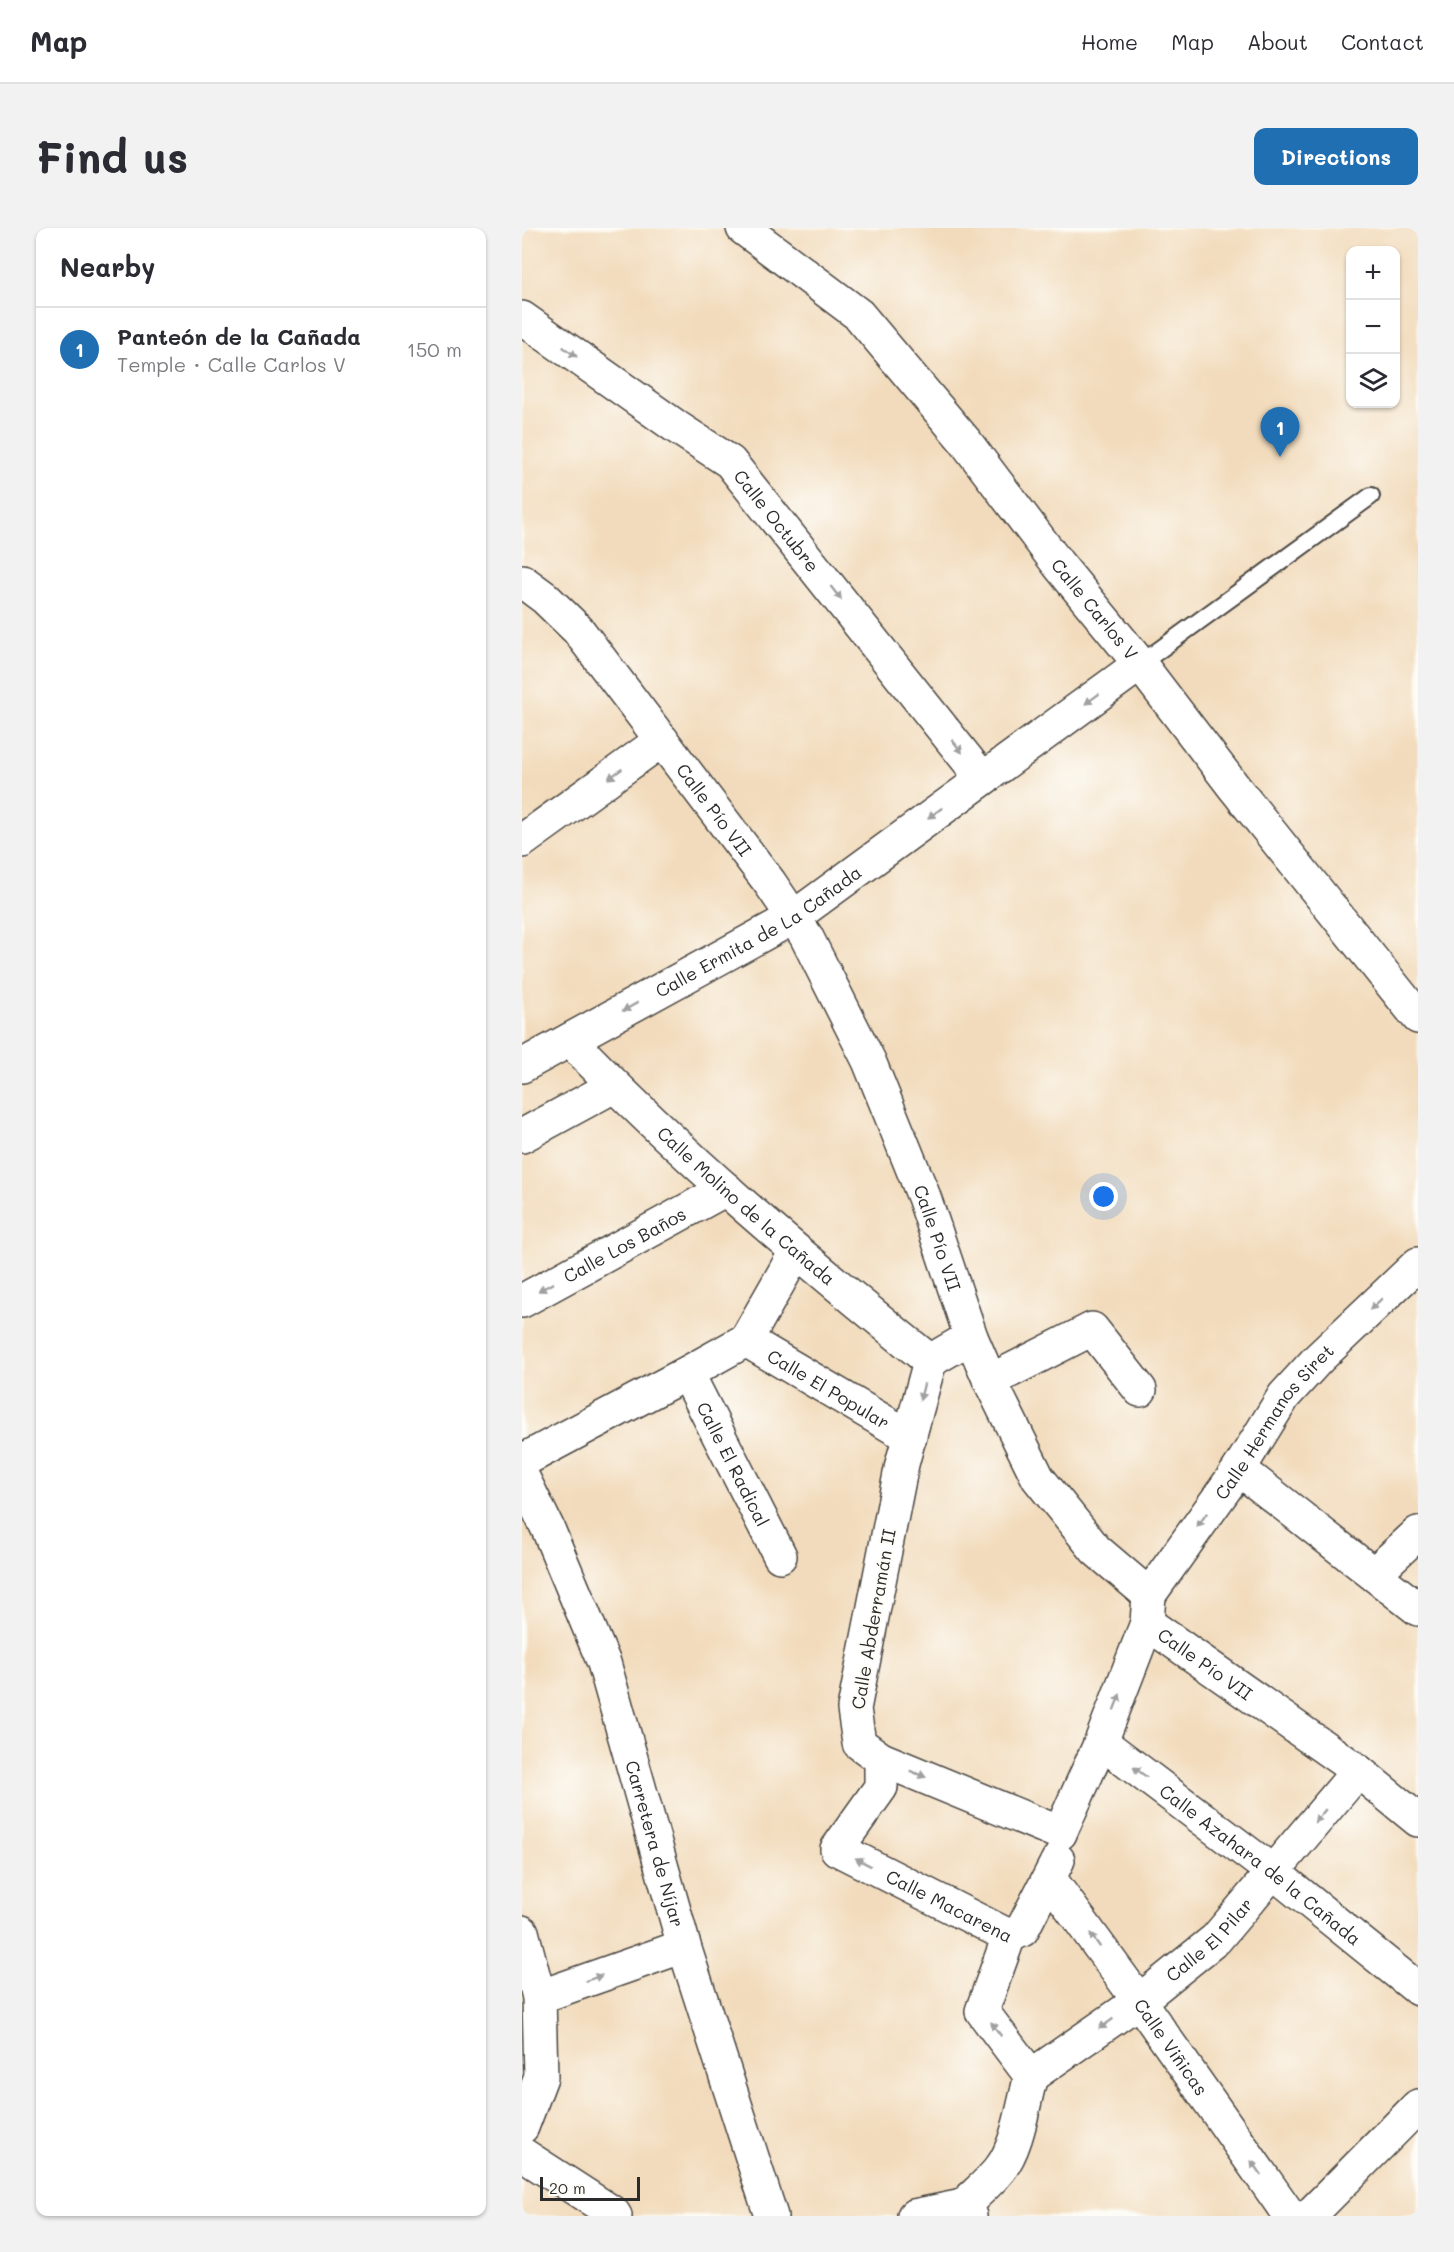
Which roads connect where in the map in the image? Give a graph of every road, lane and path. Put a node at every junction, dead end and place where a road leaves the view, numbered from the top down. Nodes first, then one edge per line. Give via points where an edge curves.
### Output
1 (743, 228) edge
2 (522, 318) edge
3 (1371, 496) dead end
4 (530, 596) edge
5 (1140, 664) junction
6 (662, 740) junction
7 (982, 778) junction
8 (522, 841) edge
9 (794, 917) junction
10 (1418, 1017) edge
11 (570, 1040) junction
12 (522, 1066) edge
13 (614, 1086) junction
14 (522, 1136) edge
15 (726, 1189) junction
16 (796, 1252) junction
17 (1418, 1263) edge
18 (522, 1301) edge
19 (971, 1337) junction
20 (746, 1340) junction
21 (930, 1361) junction
22 (687, 1373) junction
23 (990, 1381) junction
24 (1140, 1390) dead end
25 (910, 1437) junction
26 (522, 1461) edge
27 (1239, 1468) junction
28 (522, 1476) edge
29 (1418, 1533) edge
30 (780, 1556) dead end
31 (1374, 1574) junction
32 (1148, 1609) junction
33 (1418, 1609) edge
34 (1101, 1742) junction
35 (882, 1759) junction
36 (1358, 1771) junction
37 (1418, 1820) edge
38 (1060, 1833) junction
39 (1273, 1872) junction
40 (1050, 1879) junction
41 (522, 1932) edge
42 (1009, 1936) junction
43 (684, 1946) junction
44 (1418, 1989) edge
45 (539, 1997) junction
46 (1139, 2001) junction
47 (1031, 2076) junction
48 (1418, 2106) edge
49 (522, 2127) edge
50 (522, 2154) edge
51 (966, 2211) edge
52 (615, 2216) edge
53 (771, 2216) edge
54 (914, 2216) edge
55 (1290, 2216) edge
56 (1309, 2216) edge

1 - 5 street, Calle Carlos V via 859,315 965,441
2 -> 7 street, Calle Octubre via 730,462
3 - 5 lane
4 - 6 street, Calle Pío VII via 578,630
5 -> 7 street, Calle Ermita de La Cañada
5 - 10 street, Calle Carlos V
6 -> 8 street
6 - 9 street, Calle Pío VII
7 -> 9 street, Calle Ermita de La Cañada
9 -> 11 street, Calle Ermita de La Cañada
9 - 19 street, Calle Pío VII via 869,1061 924,1197
11 - 12 street, Calle Ermita de La Cañada
11 - 13 street, Calle Molino de la Cañada
13 - 14 street
13 - 15 street, Calle Molino de la Cañada
15 - 16 street, Calle Molino de la Cañada
15 -> 18 street, Calle Los Baños
16 - 20 street
16 - 21 street, Calle Molino de la Cañada
17 -> 27 street, Calle Hermanos Siret via 1317,1359 1284,1396
19 - 21 street
19 - 23 street, Calle Pío VII
20 - 22 street
20 - 25 street, Calle El Popular
21 -> 25 street, Calle Abderramán II
22 - 26 street
22 - 30 street, Calle El Radical
23 - 24 street via 1092,1329
23 - 32 street, Calle Pío VII via 1038,1478
25 - 35 street, Calle Abderramán II via 854,1708 859,1743
27 - 31 street
27 -> 32 street, Calle Hermanos Siret
28 - 43 street, Carretera de Níjar via 549,1529 604,1663
29 - 31 street
31 - 33 street
34 -> 32 street, Calle Hermanos Siret
32 - 36 street, Calle Pío VII
34 - 38 street, Calle Hermanos Siret
39 -> 34 street, Calle Azahara de la Cañada
35 -> 38 street, Calle Abderramán II
42 -> 35 street, Calle Macarena via 837,1849 881,1787
36 - 37 street, Calle Pío VII
36 -> 39 street, Calle El Pilar
38 - 40 street, Calle Hermanos Siret via 1064,1845
39 - 44 street, Calle Azahara de la Cañada
39 - 46 street, Calle El Pilar via 1216,1939
40 - 42 street, Calle Hermanos Siret via 1022,1930
46 -> 40 street, Calle Viñicas
41 - 45 street
47 -> 42 street, Calle Macarena via 982,2011
45 -> 43 street
43 - 53 street, Carretera de Níjar
45 - 49 street via 541,2077
46 -> 47 street, Calle El Pilar
55 -> 46 street, Calle Viñicas
47 - 51 street via 1010,2152
48 - 56 street
50 - 52 street
51 - 54 street

